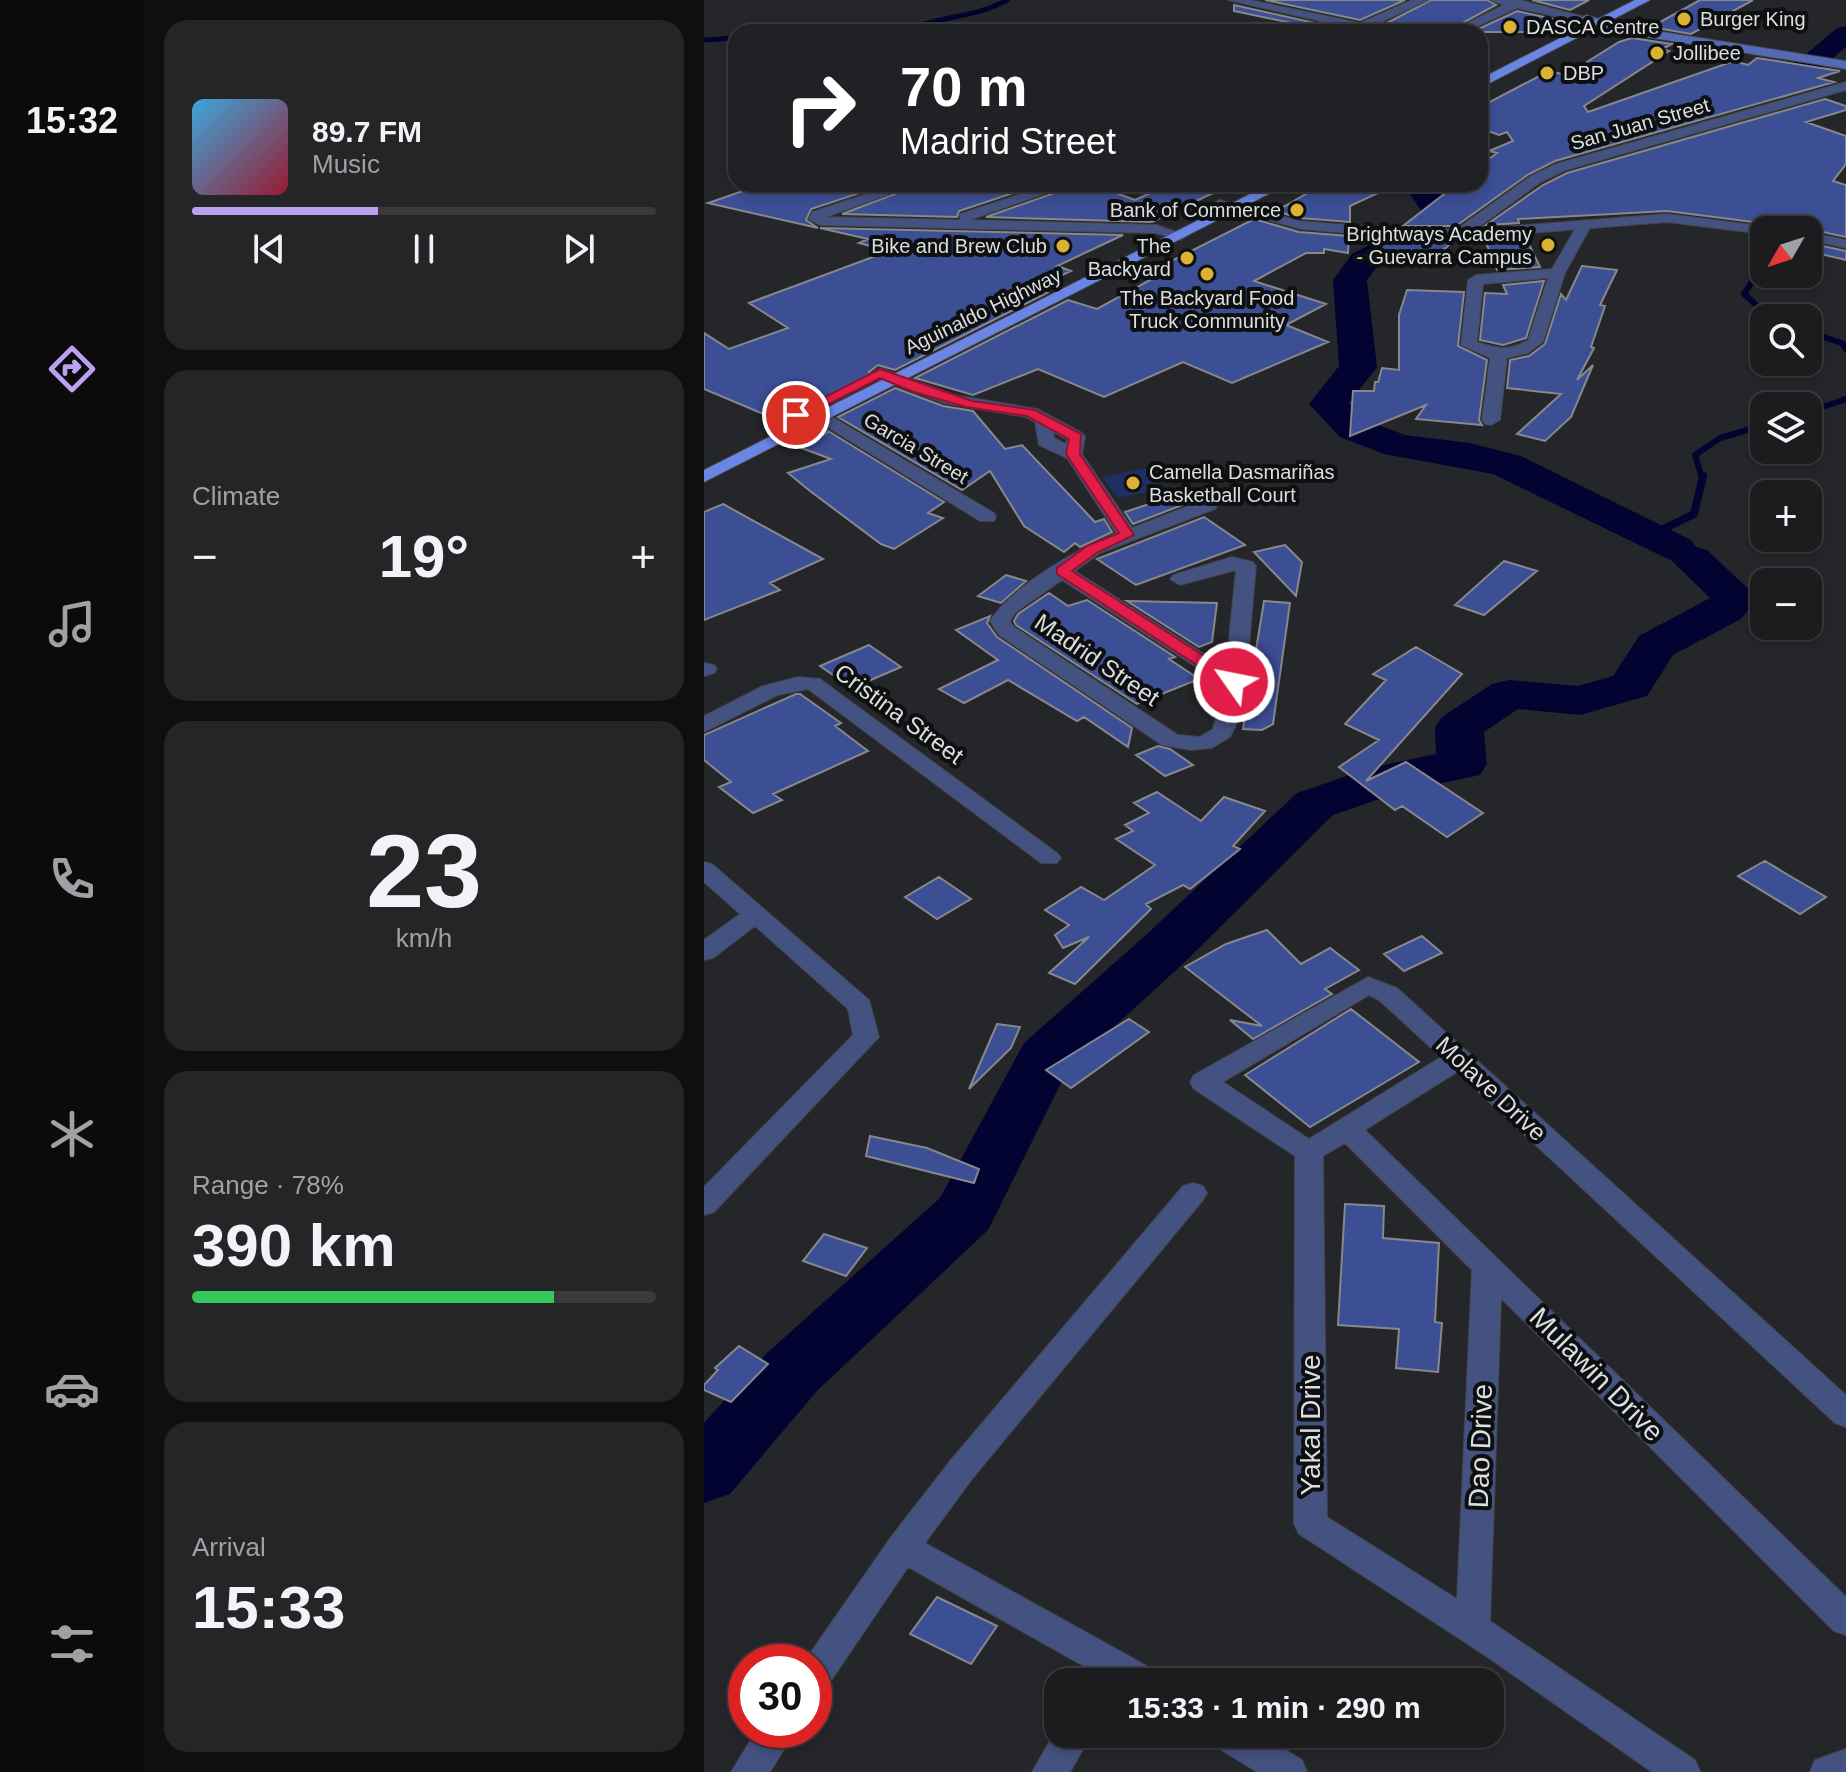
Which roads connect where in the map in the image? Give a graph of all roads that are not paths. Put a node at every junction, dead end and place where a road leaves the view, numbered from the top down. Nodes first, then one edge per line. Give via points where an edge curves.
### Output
1 (1234, 0) edge
2 (1422, 0) edge
3 (1496, 0) edge
4 (1624, 0) edge
5 (1644, 0) edge
6 (1521, 2) edge
7 (1307, 4) dead end
8 (1289, 11) junction
9 (1592, 22) junction
10 (1348, 24) edge
11 (1368, 24) edge
12 (1473, 24) edge
13 (1846, 65) edge
14 (1488, 69) edge
15 (1488, 71) edge
16 (1504, 72) junction
17 (1488, 80) edge
18 (1846, 86) edge
19 (885, 192) edge
20 (1041, 192) edge
21 (1247, 192) edge
22 (1261, 192) edge
23 (1227, 206) junction
24 (949, 223) junction
25 (1585, 224) junction
26 (1750, 228) edge
27 (1460, 233) junction
28 (1173, 234) junction
29 (1822, 239) edge
30 (1846, 244) edge
31 (1557, 273) junction
32 (1499, 355) junction
33 (887, 376) junction
34 (822, 416) junction
35 (1491, 420) dead end
36 (704, 461) edge
37 (704, 477) edge
38 (1208, 505) dead end
39 (987, 517) dead end
40 (1127, 535) junction
41 (1062, 571) junction
42 (1180, 579) dead end
43 (1234, 682) junction
44 (704, 725) edge
45 (1049, 858) dead end
46 (704, 869) edge
47 (754, 915) junction
48 (704, 952) edge
49 (1458, 1059) junction
50 (1347, 1128) junction
51 (1309, 1152) junction
52 (1193, 1193) dead end
53 (704, 1205) edge
54 (1487, 1266) junction
55 (1846, 1414) edge
56 (903, 1547) junction
57 (1846, 1620) edge
58 (1473, 1626) junction
59 (832, 1651) edge
60 (1108, 1668) edge
61 (766, 1748) edge
62 (1065, 1748) edge
63 (1250, 1748) edge
64 (1846, 1766) edge
65 (749, 1772) edge
66 (1050, 1772) edge
67 (1289, 1772) edge
68 (1682, 1772) edge
69 (1828, 1772) edge

1 - 8 street
2 - 11 street
3 - 6 street
4 - 9 highway
5 - 9 highway
6 - 9 street
6 - 12 street
7 - 8 street
8 - 10 street
9 - 13 main road
9 - 14 highway
9 - 16 highway
15 - 16 highway
16 - 17 highway
18 - 27 street, San Juan Street via 1561,167
19 - 24 street via 816,219
20 - 24 street
21 - 23 highway, Aguinaldo Highway
22 - 23 highway, Aguinaldo Highway
23 - 27 street via 1320,228
23 - 28 highway, Aguinaldo Highway
24 - 28 street
25 - 26 street via 1667,218
25 - 27 street
25 - 31 street
28 - 33 highway, Aguinaldo Highway
29 - 30 street
31 - 32 street via 1535,342
31 - 32 street via 1476,280 1469,345
32 - 35 street
33 - 34 highway, Aguinaldo Highway
33 - 36 highway, Aguinaldo Highway
33 - 40 street via 971,404 1044,418 1045,441 1073,454
34 - 37 highway, Aguinaldo Highway
34 - 39 street, Garcia Street
38 - 40 street, Madrid Street
40 - 41 street, Madrid Street via 1093,549
41 - 43 street
41 - 43 street, Madrid Street via 1008,608 1000,621 1006,631 1170,740 1191,745 1210,741 1225,730
42 - 43 street via 1232,563 1246,566
44 - 45 street, Cristina Street via 771,689 813,683
46 - 47 street
47 - 48 street
47 - 53 street via 860,1006 866,1037
49 - 50 street
49 - 51 street, Molave Drive via 1388,994 1368,985 1203,1082
49 - 55 street, Molave Drive
50 - 51 street
50 - 54 street, Mulawin Drive
51 - 58 street, Yakal Drive via 1311,1524
52 - 56 street
54 - 57 street, Mulawin Drive
54 - 58 street, Dao Drive
56 - 59 street
56 - 60 street
58 - 68 street, Yakal Drive
61 - 65 street
62 - 66 street
63 - 67 street
64 - 69 street

